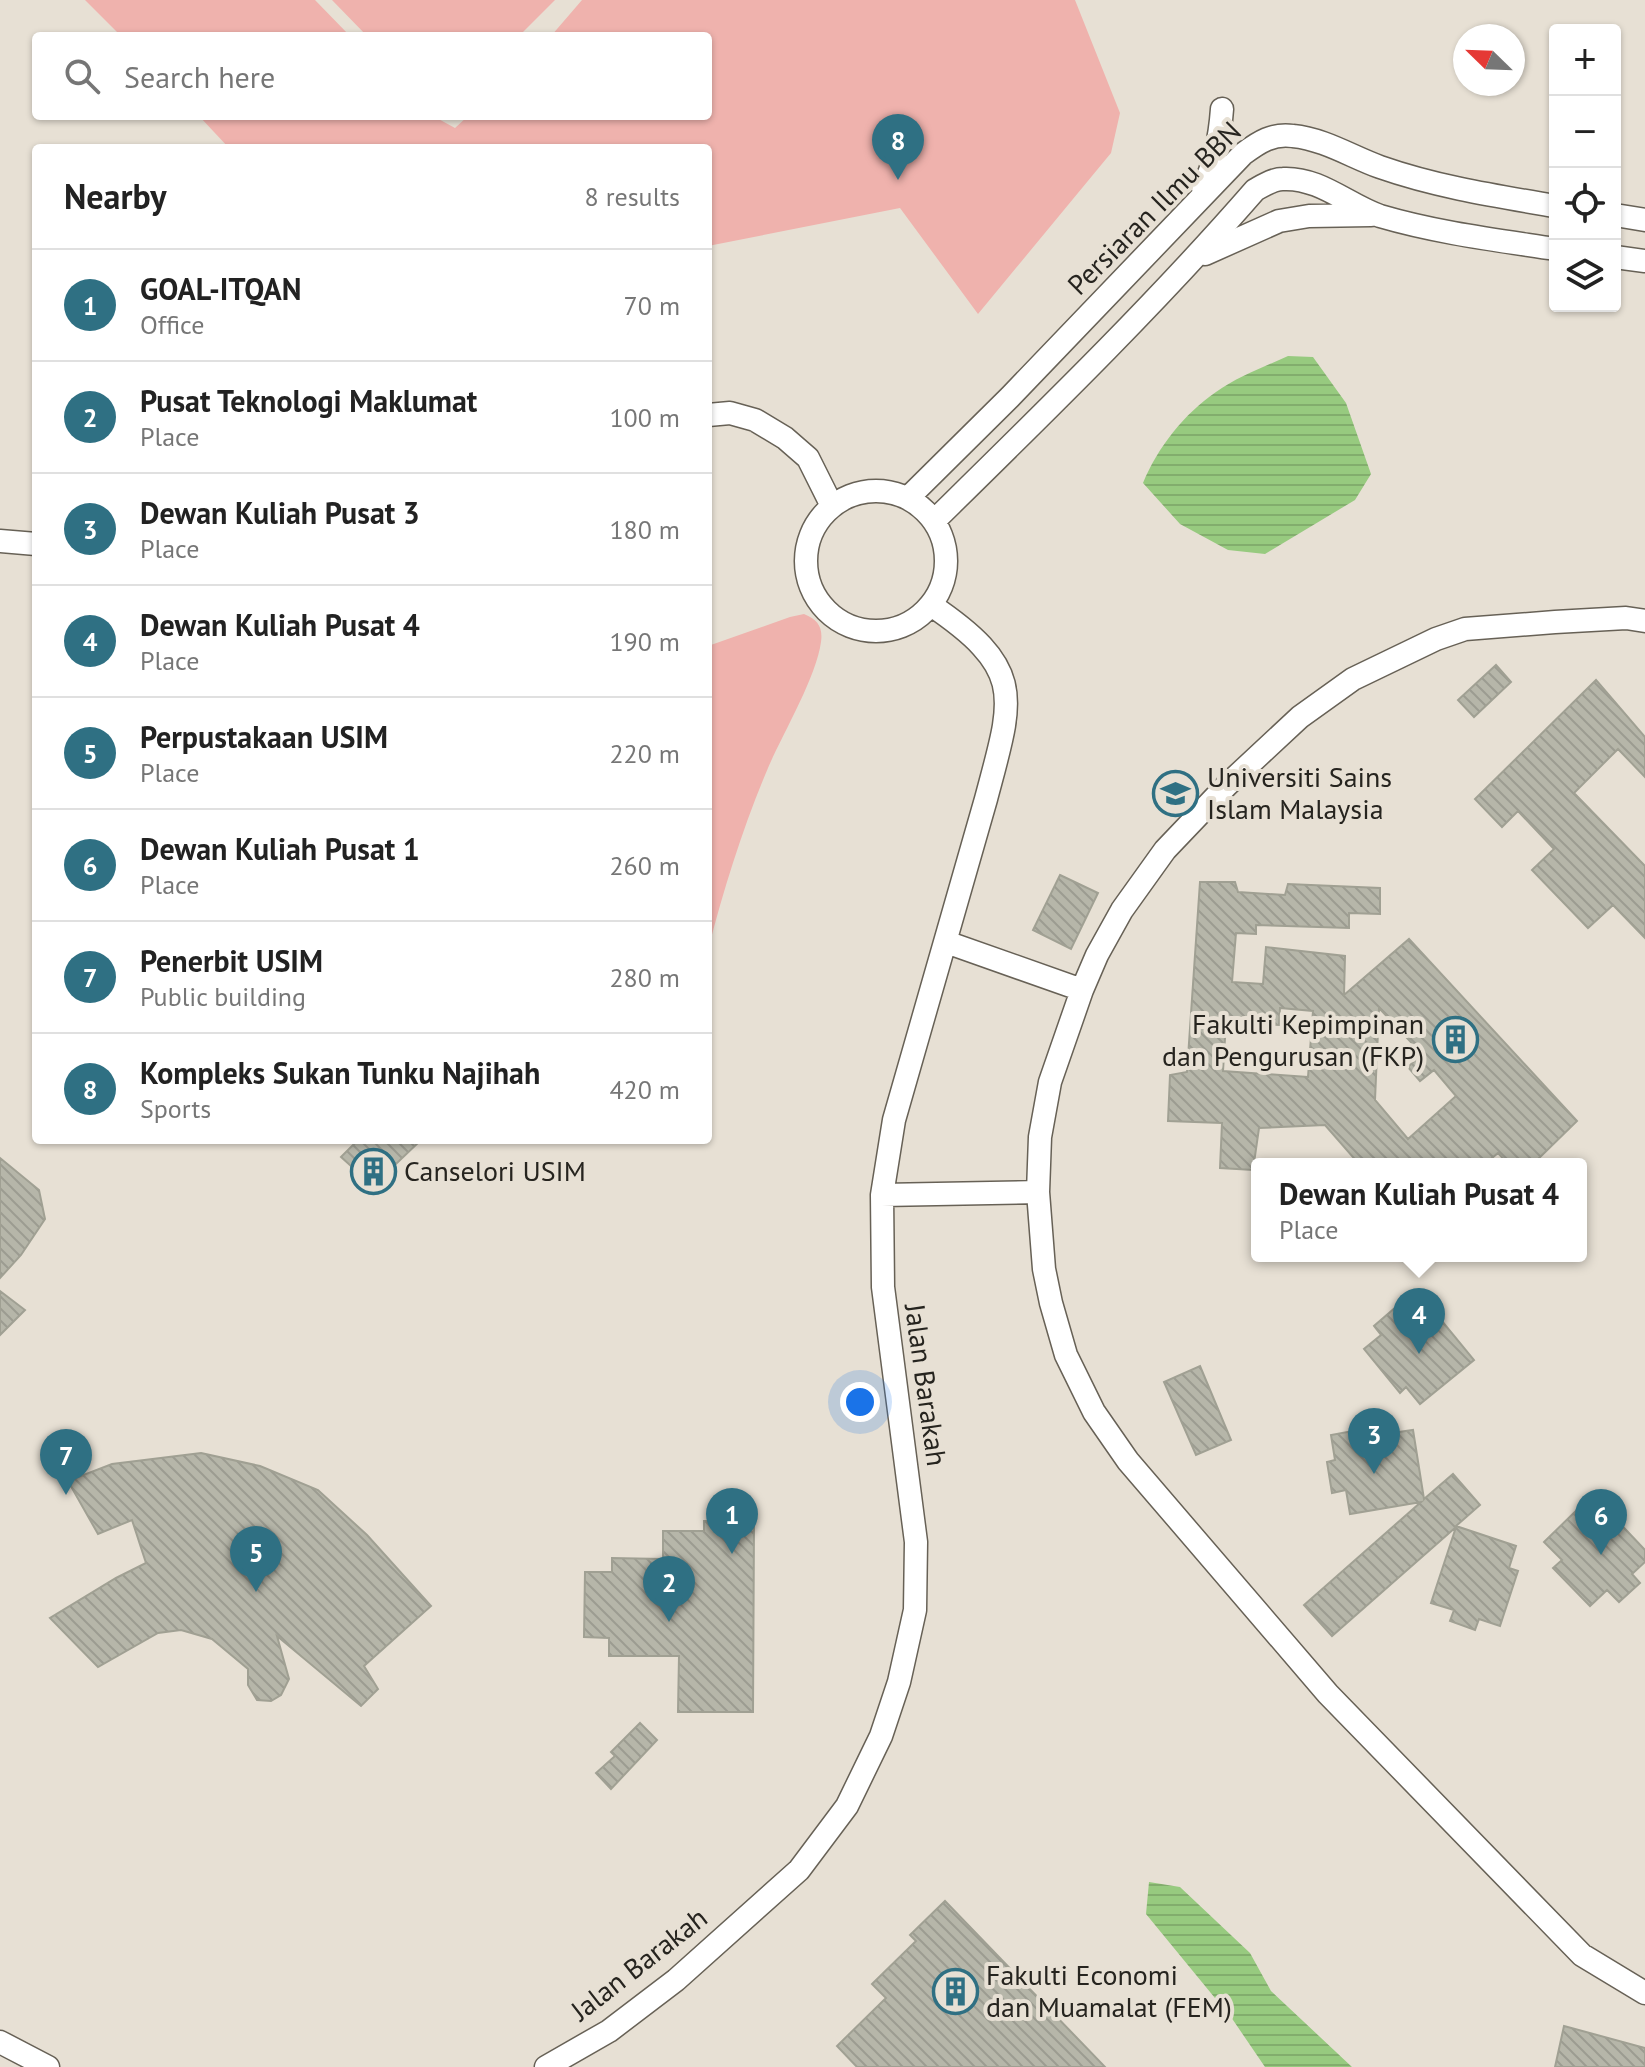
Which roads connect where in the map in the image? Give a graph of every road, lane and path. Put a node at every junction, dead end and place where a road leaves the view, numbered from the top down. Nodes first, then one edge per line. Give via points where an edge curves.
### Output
1 (1222, 109) dead end
2 (1549, 205) edge
3 (1376, 215) junction
4 (1621, 216) edge
5 (1645, 220) edge
6 (1173, 227) junction
7 (1549, 248) edge
8 (1196, 258) junction
9 (1621, 258) edge
10 (1645, 261) edge
11 (712, 415) edge
12 (908, 498) junction
13 (832, 506) junction
14 (934, 521) junction
15 (0, 541) edge
16 (32, 544) edge
17 (931, 605) junction
18 (1645, 621) edge
19 (946, 942) junction
20 (1082, 990) junction
21 (1038, 1192) junction
22 (882, 1195) junction
23 (1645, 1993) edge
24 (0, 2042) edge
25 (48, 2067) edge
26 (546, 2067) edge

1 - 6 street via 1211,173
2 - 6 street, Persiaran Ilmu BBN via 1460,190 1281,135 1243,154
3 - 7 street via 1445,234
3 - 8 street via 1279,221
3 - 8 street via 1314,184 1283,179 1255,190
4 - 5 street
6 - 12 street, Persiaran Ilmu BBN
8 - 14 street
9 - 10 street
11 - 13 street via 755,420 785,438 808,458
12 - 13 street via 869,491
12 - 14 street
13 - 17 street via 817,522 805,564 809,586 832,617 871,632 894,630
14 - 17 street via 944,541 946,564
15 - 16 street
17 - 19 street, Jalan Barakah via 991,654 1003,674 1007,698 999,751
18 - 20 street via 1465,629 1353,679 1300,717 1165,850 1122,910
19 - 20 street
19 - 22 street, Jalan Barakah via 894,1120
20 - 21 street via 1050,1082
21 - 22 street
21 - 23 street via 1044,1269 1066,1355 1094,1412 1128,1461 1328,1694 1582,1955
22 - 26 street, Jalan Barakah via 883,1287 916,1542 915,1610 881,1736 847,1806 799,1870 676,1980 609,2031
24 - 25 street

